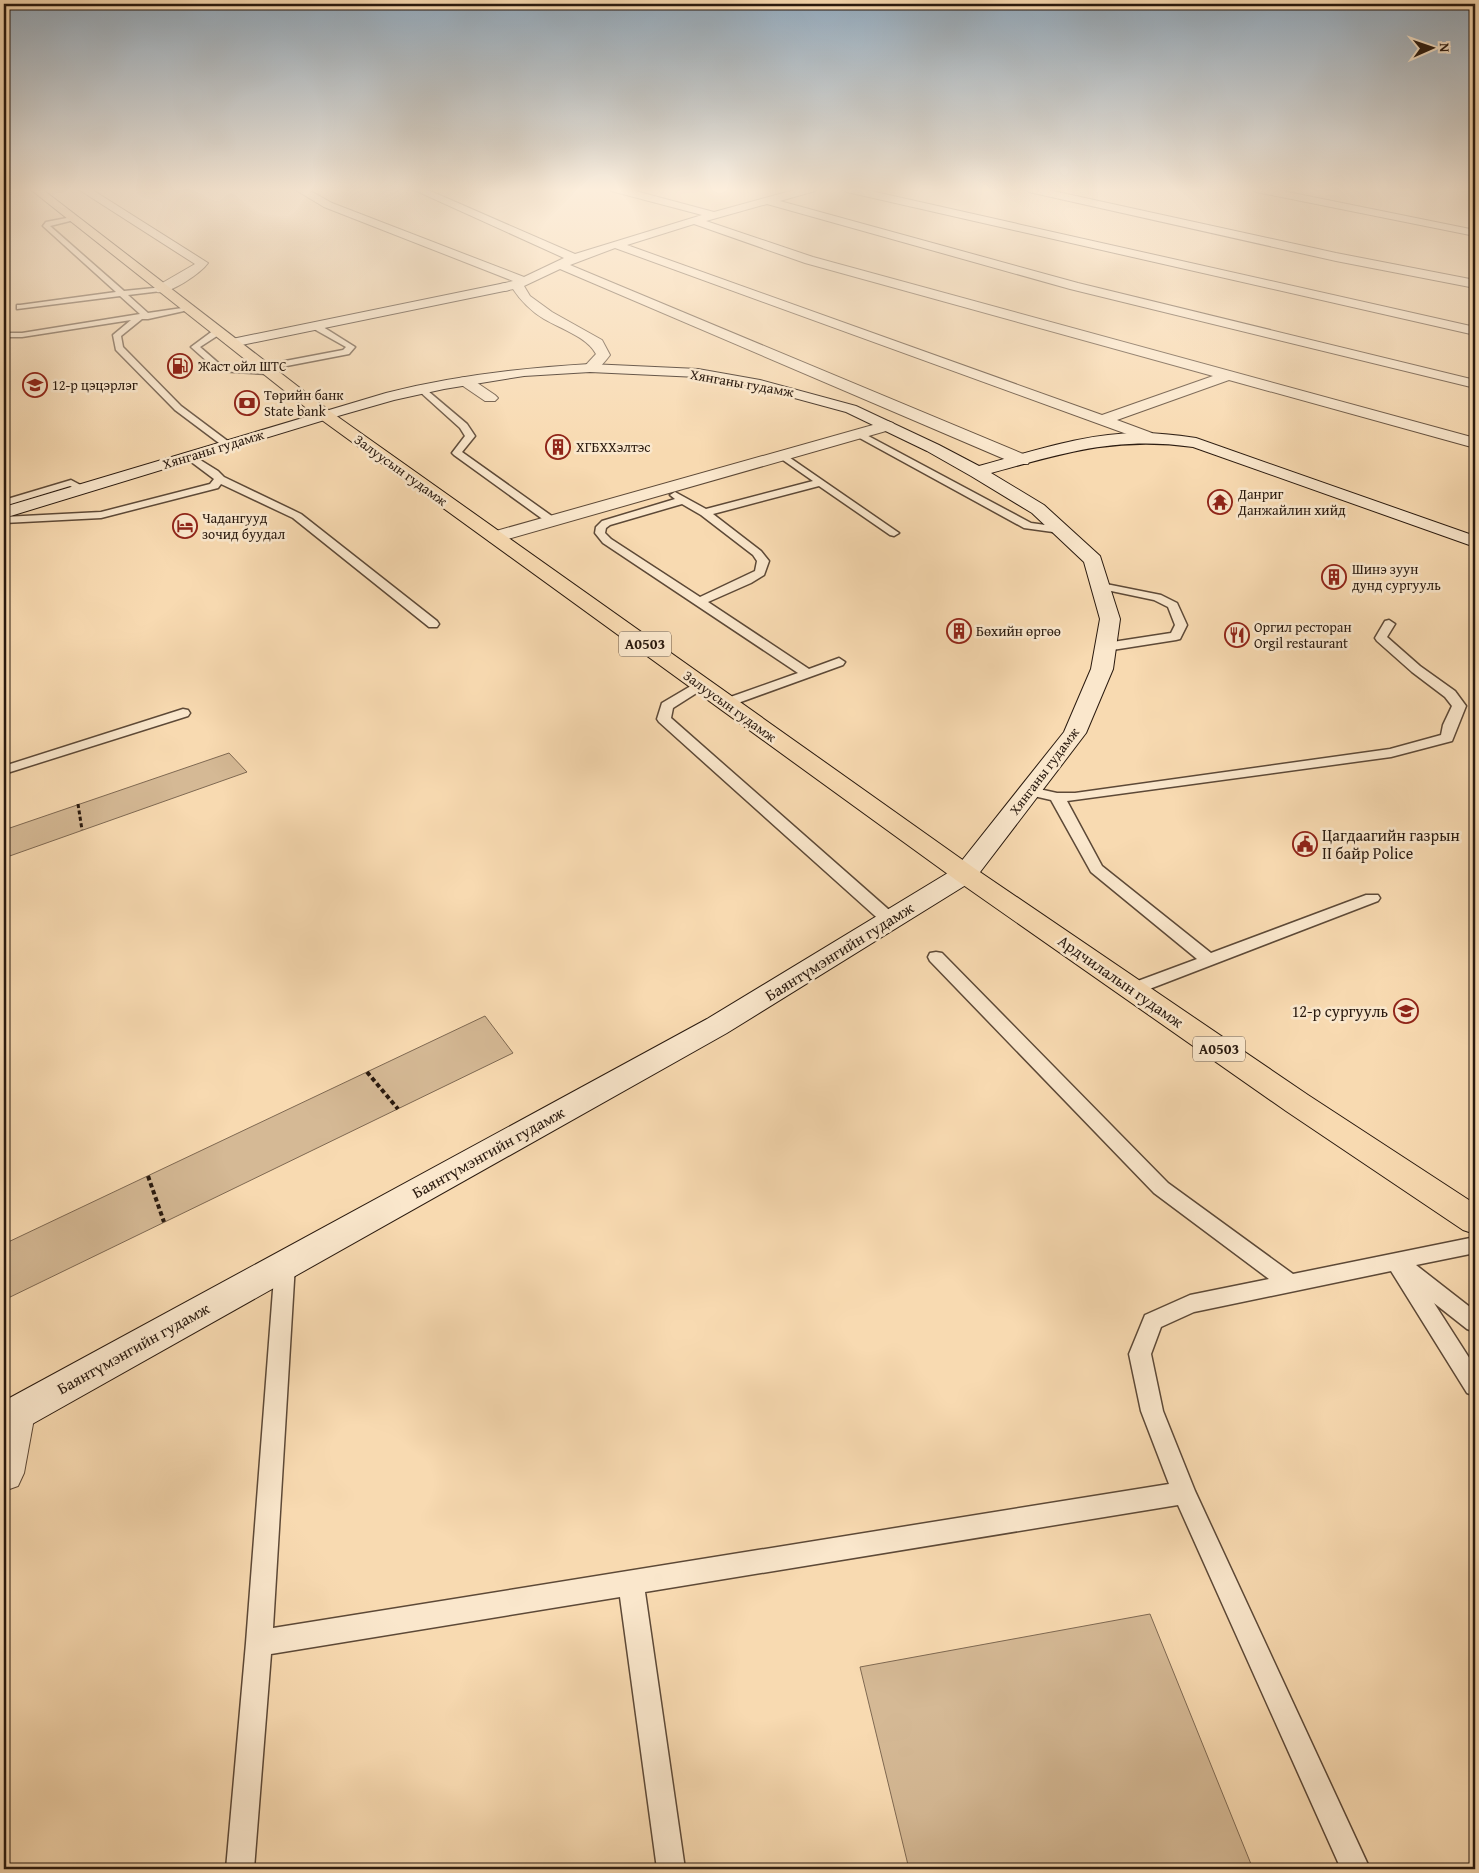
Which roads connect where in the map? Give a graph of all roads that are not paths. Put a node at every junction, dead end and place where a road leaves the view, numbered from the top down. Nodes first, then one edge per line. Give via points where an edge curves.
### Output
1 (103, 276) edge
2 (145, 276) edge
3 (184, 276) edge
4 (502, 276) edge
5 (533, 276) edge
6 (587, 276) edge
7 (704, 276) edge
8 (869, 276) edge
9 (1040, 276) edge
10 (1234, 276) edge
11 (1437, 276) edge
12 (515, 284) junction
13 (1475, 284) edge
14 (161, 289) junction
15 (123, 294) junction
16 (20, 307) dead end
17 (189, 309) junction
18 (144, 317) junction
19 (316, 327) junction
20 (1475, 331) edge
21 (217, 332) junction
22 (4, 335) edge
23 (232, 343) junction
24 (266, 370) junction
25 (587, 372) junction
26 (1229, 375) junction
27 (465, 381) junction
28 (1475, 384) edge
29 (422, 389) junction
30 (490, 398) dead end
31 (325, 415) junction
32 (1102, 420) junction
33 (887, 426) junction
34 (860, 434) junction
35 (1146, 436) junction
36 (1475, 443) edge
37 (226, 444) junction
38 (189, 456) junction
39 (783, 456) junction
40 (1022, 460) junction
41 (977, 472) junction
42 (220, 479) junction
43 (821, 482) junction
44 (83, 489) junction
45 (665, 489) junction
46 (684, 500) junction
47 (4, 503) edge
48 (705, 512) junction
49 (4, 513) edge
50 (4, 520) edge
51 (552, 521) junction
52 (1060, 530) junction
53 (894, 533) dead end
54 (495, 537) junction
55 (1475, 542) edge
56 (1101, 586) junction
57 (699, 602) junction
58 (433, 624) dead end
59 (1389, 624) dead end
60 (1106, 647) junction
61 (839, 662) dead end
62 (807, 673) junction
63 (701, 684) junction
64 (727, 703) junction
65 (183, 713) dead end
66 (4, 770) edge
67 (1030, 792) junction
68 (1057, 797) junction
69 (965, 874) junction
70 (1372, 898) dead end
71 (890, 920) junction
72 (936, 957) dead end
73 (1209, 960) junction
74 (1133, 989) junction
75 (1475, 1221) edge
76 (1475, 1245) edge
77 (1396, 1261) junction
78 (285, 1264) junction
79 (1289, 1283) junction
80 (1475, 1323) edge
81 (1475, 1386) edge
82 (10, 1416) edge
83 (4, 1473) edge
84 (1184, 1494) junction
85 (631, 1583) junction
86 (259, 1644) junction
87 (240, 1869) edge
88 (671, 1869) edge
89 (1356, 1869) edge

1 - 15 lane
2 - 14 main road, A0503
3 - 14 street
4 - 12 street
5 - 12 street
6 - 40 street
7 - 32 street
8 - 26 street
9 - 28 street
10 - 20 street
11 - 13 street
12 - 19 street
12 - 25 street via 525,298 597,343 603,355
14 - 15 lane
14 - 17 main road, A0503
15 - 16 lane
15 - 18 lane
17 - 18 lane
17 - 21 main road, A0503
18 - 22 lane
18 - 37 lane via 117,335 119,348 178,408
19 - 23 street
19 - 24 lane via 351,347 346,352
21 - 23 main road, A0503
21 - 24 lane via 195,347 221,369
23 - 24 main road, A0503
24 - 31 main road, A0503
25 - 27 street, Хянганы гудамж via 518,373
25 - 33 street, Хянганы гудамж via 698,373 755,383 852,409
26 - 32 street
26 - 36 street
27 - 29 street, Хянганы гудамж
27 - 30 street
29 - 31 street, Хянганы гудамж
29 - 51 lane via 464,426 470,436 457,453
31 - 37 street, Хянганы гудамж
31 - 54 main road, Залуусын гудамж / A0503
32 - 35 street
33 - 34 street
33 - 41 street, Хянганы гудамж
34 - 39 street
34 - 52 lane via 1028,526
35 - 40 street via 1096,440
35 - 55 street via 1196,443
37 - 38 street, Хянганы гудамж
38 - 42 lane
38 - 44 street, Хянганы гудамж
39 - 43 lane
39 - 45 street
40 - 41 street
41 - 52 street, Хянганы гудамж via 1038,509
42 - 50 lane via 214,486 101,515
42 - 58 lane via 297,516
43 - 48 lane
43 - 53 lane
44 - 47 lane via 71,482
44 - 49 street, Хянганы гудамж
45 - 46 lane
45 - 51 street
46 - 48 lane
46 - 57 lane via 606,523 600,533 607,541
48 - 57 lane via 763,561 760,573
51 - 54 street
52 - 56 street, Хянганы гудамж via 1093,560
54 - 63 main road, Залуусын гудамж / A0503
56 - 60 street, Хянганы гудамж via 1110,619
56 - 60 lane via 1157,597 1174,605 1181,626 1176,636
57 - 62 lane
59 - 68 lane via 1381,638 1450,694 1459,706 1447,738 1391,753
60 - 67 street, Хянганы гудамж via 1102,669 1075,734
61 - 62 lane
62 - 64 lane
63 - 64 main road, Залуусын гудамж / A0503
63 - 71 lane via 666,706 664,719
64 - 69 main road, Залуусын гудамж / A0503
65 - 66 lane
67 - 68 lane
67 - 69 street, Хянганы гудамж
68 - 73 lane via 1096,869
69 - 71 street, Баянтүмэнгийн гудамж
69 - 74 main road, Ардчилалын гудамж / A0503
70 - 73 lane
71 - 78 street, Баянтүмэнгийн гудамж via 717,1026
72 - 79 lane via 1161,1188
73 - 74 lane
74 - 75 main road, Ардчилалын гудамж / A0503
76 - 77 lane
77 - 79 lane
77 - 80 lane
77 - 81 lane
78 - 82 street, Баянтүмэнгийн гудамж
78 - 86 lane
79 - 84 lane via 1190,1304 1153,1321 1140,1354 1152,1411
82 - 83 street
84 - 85 lane
84 - 89 lane
85 - 86 lane
85 - 88 lane
86 - 87 lane

